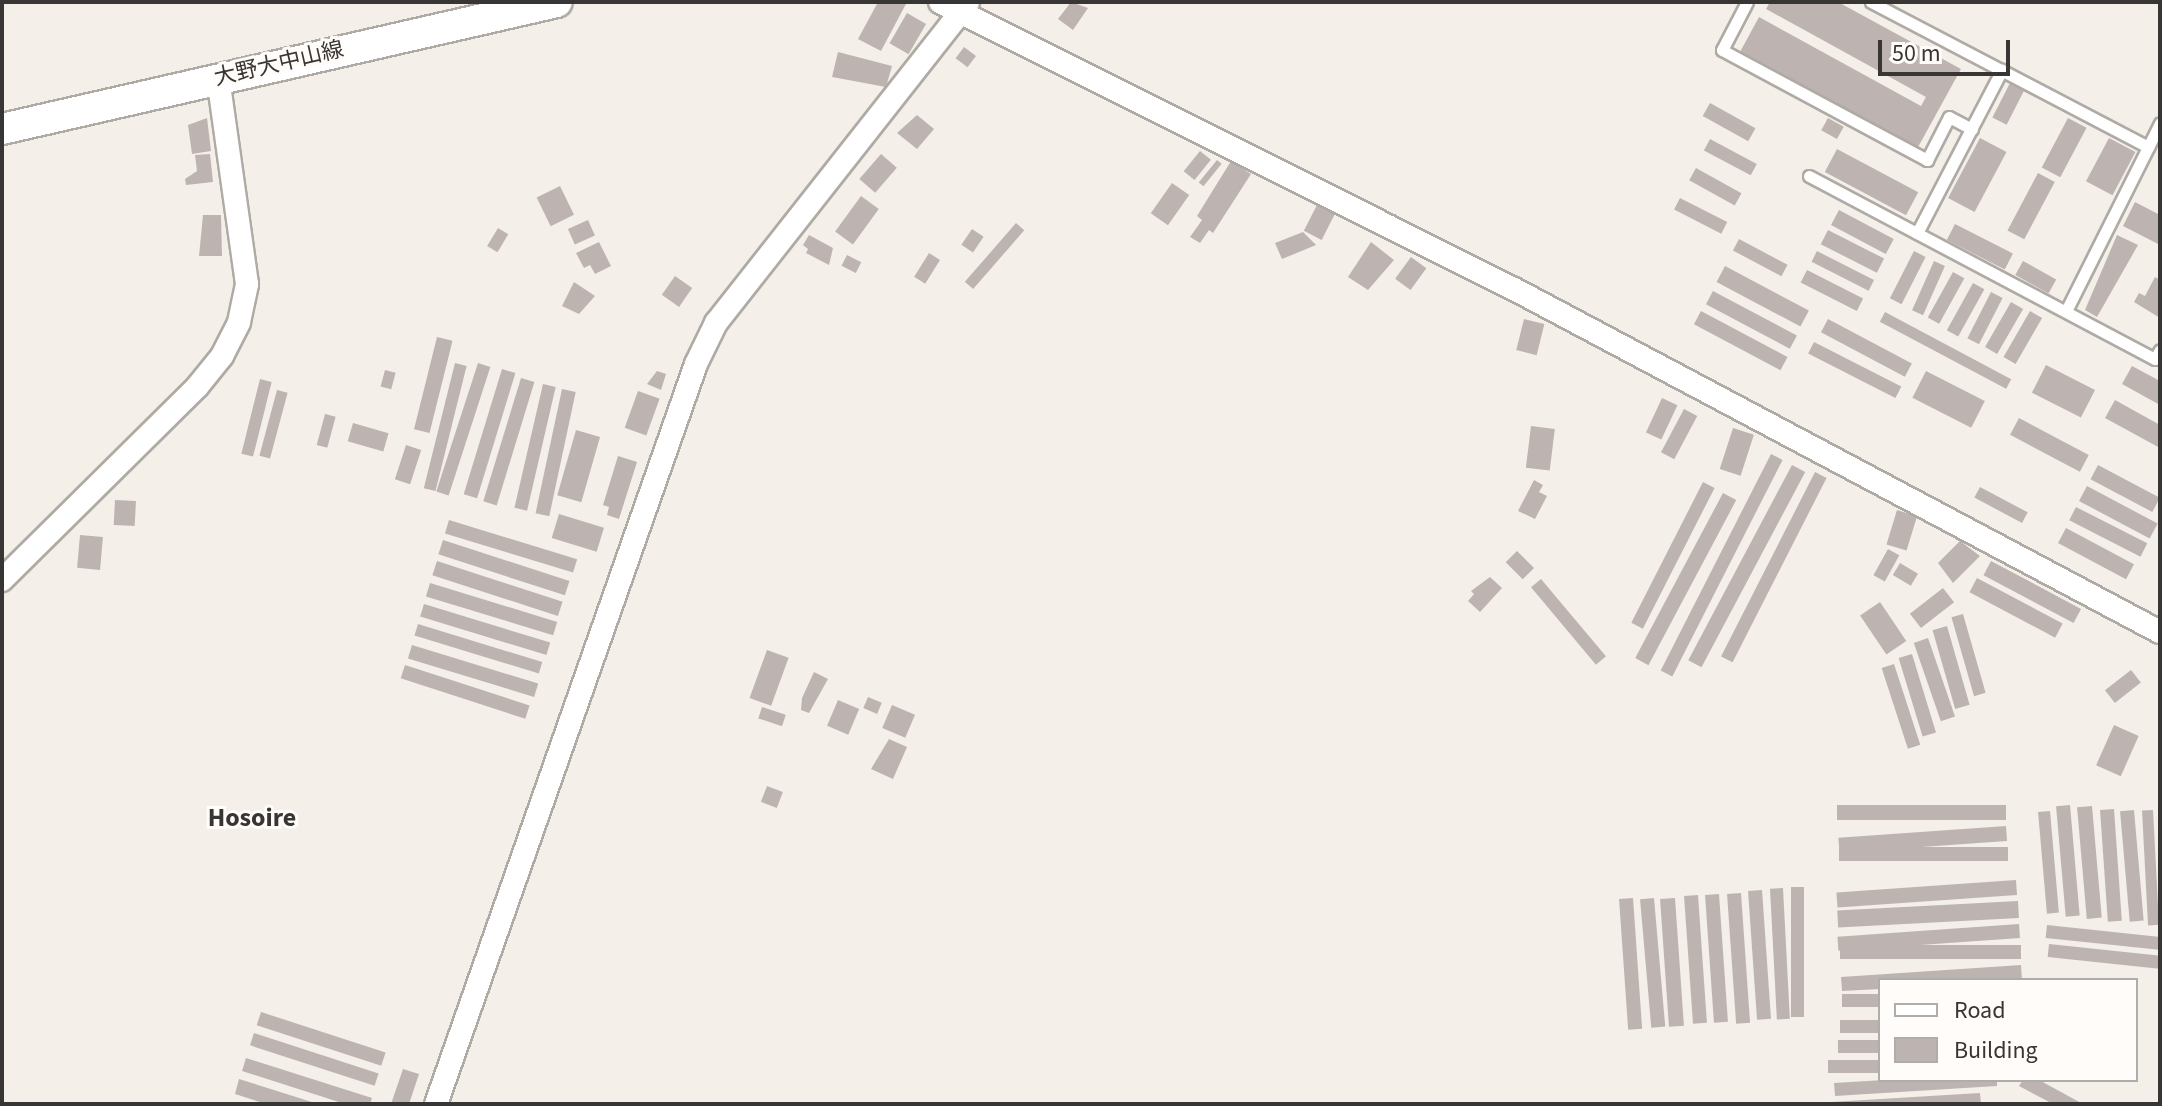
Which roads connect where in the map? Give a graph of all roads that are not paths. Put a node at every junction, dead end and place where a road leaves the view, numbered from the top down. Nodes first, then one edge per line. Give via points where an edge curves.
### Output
1 (557, 2) edge
2 (1747, 2) edge
3 (1871, 2) edge
4 (956, 6) edge
5 (2002, 70) junction
6 (218, 78) junction
7 (2160, 123) edge
8 (2, 129) edge
9 (1972, 129) junction
10 (2148, 147) junction
11 (1809, 176) dead end
12 (1917, 233) junction
13 (2066, 311) junction
14 (2160, 350) edge
15 (2, 580) edge
16 (2160, 632) edge
17 (436, 1104) edge

1 - 6 main road, 大野大中山線
2 - 9 lane via 1722,50 1927,160 1949,117
3 - 5 lane
4 - 16 street via 1514,289
4 - 17 street via 716,323 696,364
5 - 9 lane
5 - 10 lane
6 - 8 main road, 大野大中山線
6 - 15 street via 247,284 239,322 222,356 197,387
7 - 10 lane
9 - 12 lane
10 - 13 lane
11 - 12 lane
12 - 13 lane
13 - 14 lane via 2155,359

